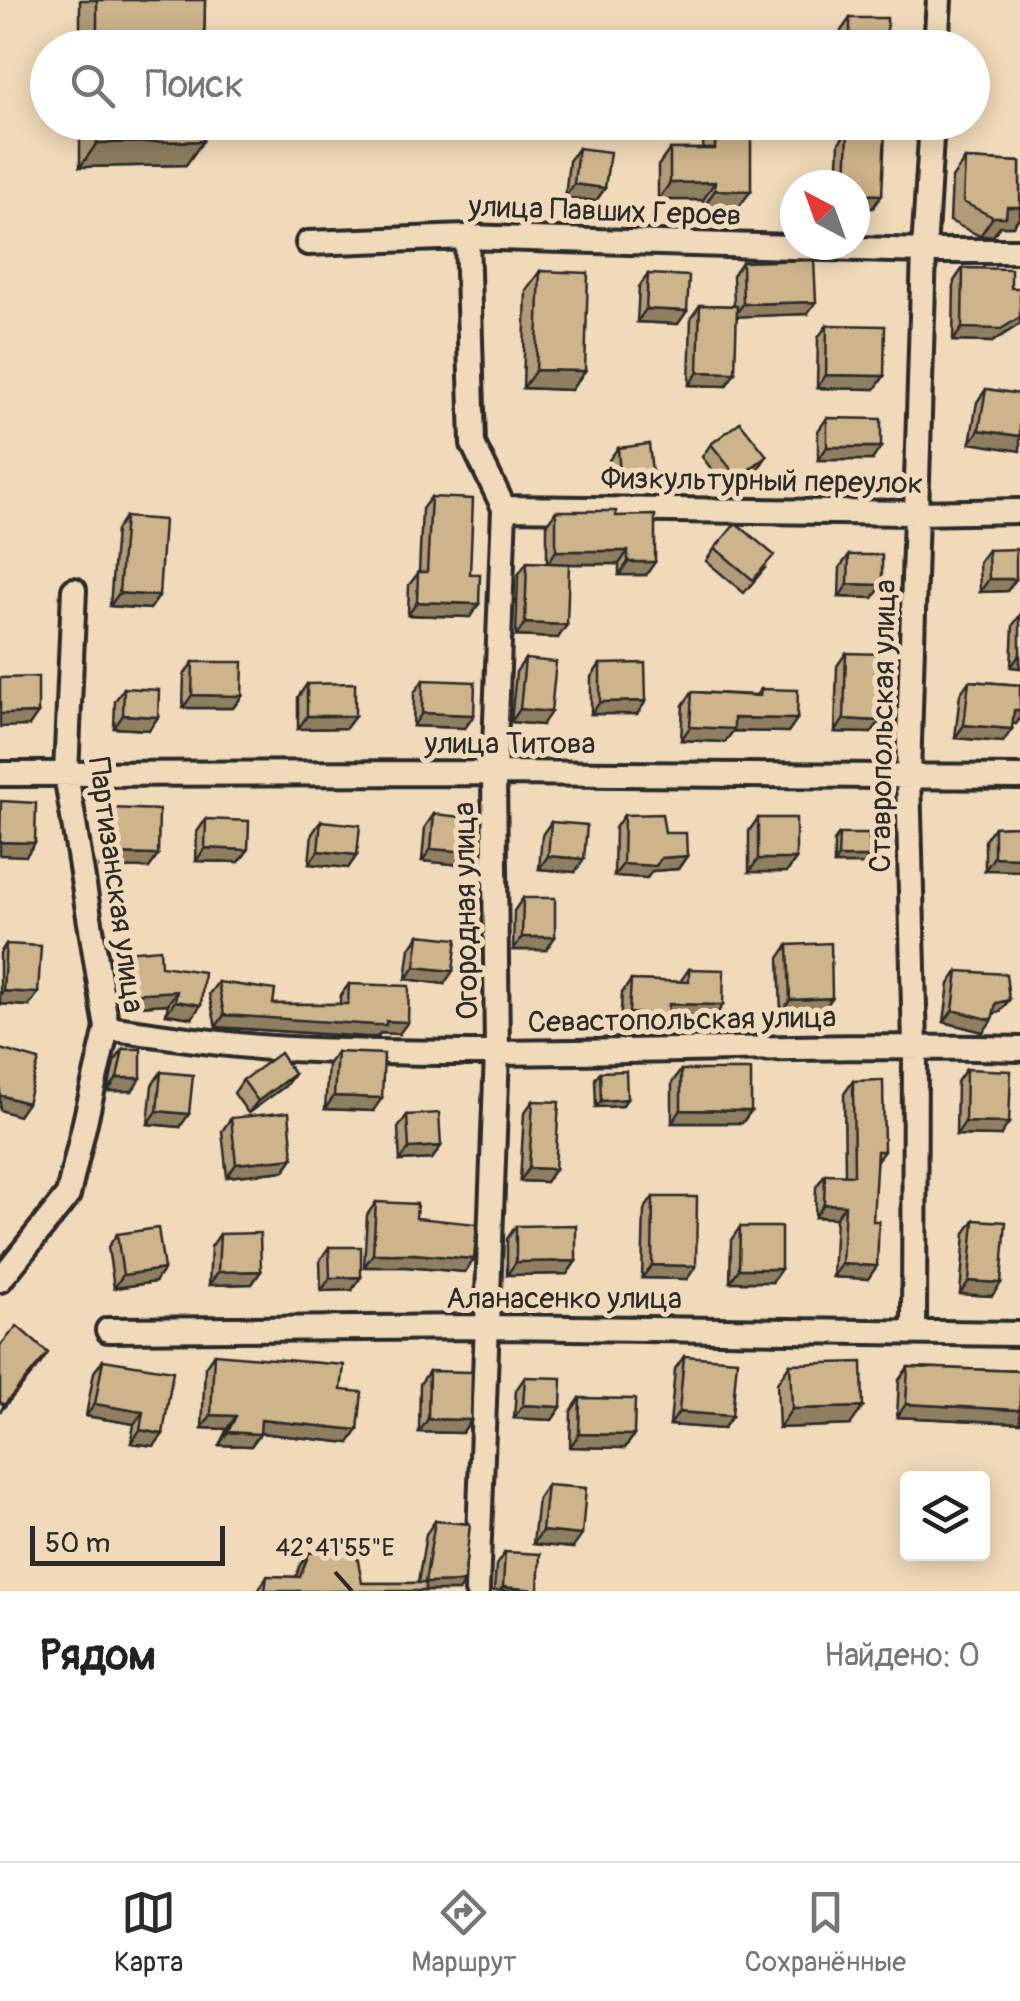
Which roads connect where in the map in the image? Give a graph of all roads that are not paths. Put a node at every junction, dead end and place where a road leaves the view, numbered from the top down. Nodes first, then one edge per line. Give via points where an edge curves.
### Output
1 (939, 0) edge
2 (937, 30) edge
3 (931, 140) edge
4 (467, 236) junction
5 (308, 244) dead end
6 (924, 251) junction
7 (1020, 251) edge
8 (504, 508) junction
9 (1020, 511) edge
10 (916, 514) junction
11 (74, 590) dead end
12 (494, 773) junction
13 (0, 774) edge
14 (66, 774) junction
15 (908, 775) junction
16 (1020, 777) edge
17 (107, 1028) junction
18 (915, 1046) junction
19 (1020, 1049) edge
20 (497, 1053) junction
21 (0, 1280) edge
22 (488, 1327) junction
23 (108, 1330) dead end
24 (914, 1332) junction
25 (1020, 1334) edge
26 (477, 1591) edge

1 - 2 street
3 - 6 street, Ставропольская улица
4 - 5 street, улица Павших Героев
4 - 6 street, улица Павших Героев
4 - 8 street, Огородная улица via 473,444
6 - 7 street, улица Павших Героев
6 - 10 street, Ставропольская улица
8 - 10 street, Физкультурный переулок
8 - 12 street, Огородная улица
9 - 10 street, Физкультурный переулок
10 - 15 street, Ставропольская улица
11 - 14 street, Партизанская улица
12 - 14 street, улица Титова
12 - 15 street, улица Титова
12 - 20 street, Огородная улица
13 - 14 street, улица Титова
14 - 17 street, Партизанская улица
15 - 16 street, улица Титова
15 - 18 street, Ставропольская улица
17 - 20 street, Севастопольская улица via 271,1048
17 - 21 street, Партизанская улица via 68,1195
18 - 19 street, Севастопольская улица
18 - 20 street, Севастопольская улица
18 - 24 street, Ставропольская улица
20 - 22 street, Огородная улица
22 - 23 street, Аланасенко улица
22 - 24 street, Аланасенко улица
22 - 26 street, Огородная улица
24 - 25 street, Аланасенко улица

